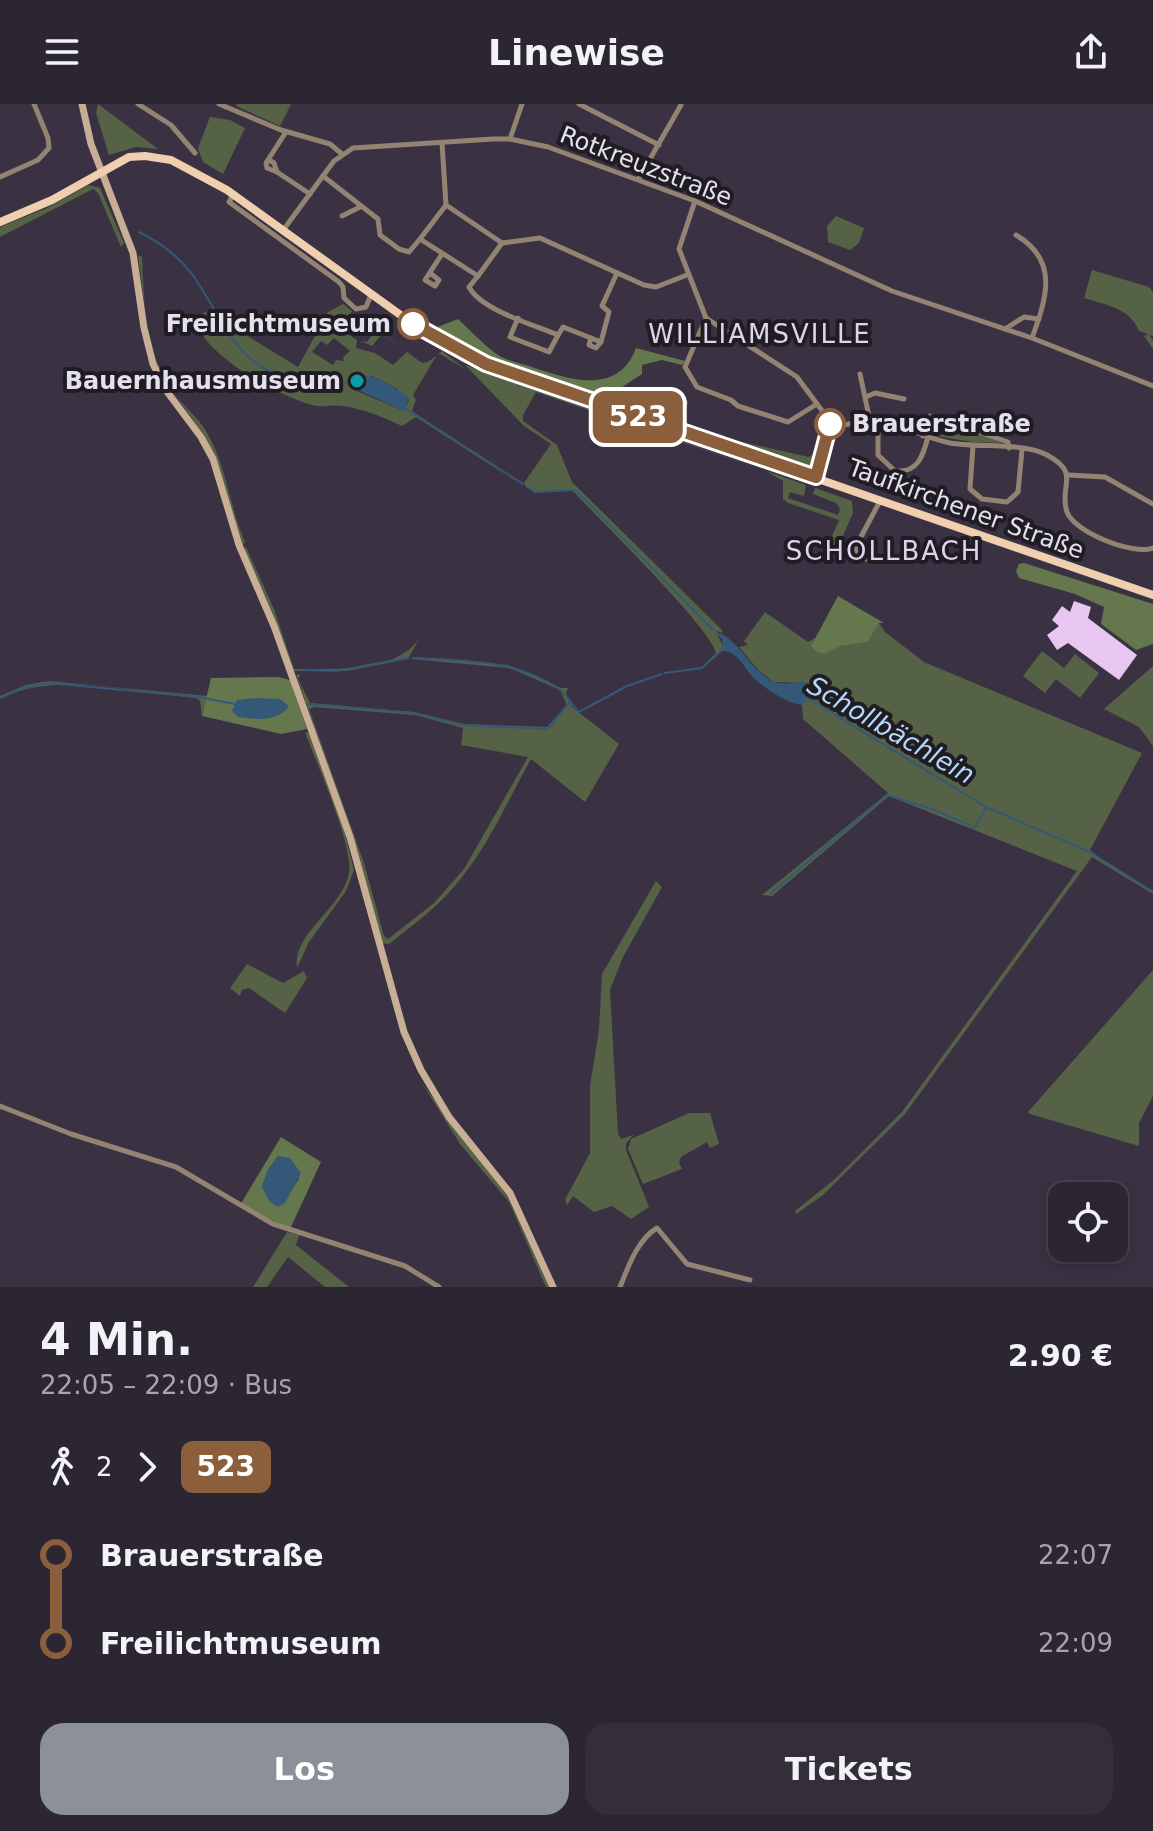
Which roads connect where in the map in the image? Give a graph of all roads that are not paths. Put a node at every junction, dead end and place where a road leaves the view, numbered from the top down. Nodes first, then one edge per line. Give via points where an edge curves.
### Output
1 (34, 104) edge
2 (82, 104) edge
3 (138, 104) edge
4 (219, 104) edge
5 (522, 104) edge
6 (579, 104) edge
7 (680, 104) edge
8 (286, 132) junction
9 (510, 139) junction
10 (442, 142) junction
11 (659, 145) junction
12 (195, 153) dead end
13 (342, 154) junction
14 (102, 172) junction
15 (323, 176) junction
16 (0, 177) edge
17 (639, 178) junction
18 (233, 194) junction
19 (310, 194) junction
20 (695, 201) junction
21 (446, 205) junction
22 (360, 207) junction
23 (342, 216) dead end
24 (0, 222) edge
25 (284, 229) junction
26 (1016, 235) dead end
27 (420, 239) junction
28 (502, 243) junction
29 (442, 254) junction
30 (430, 273) dead end
31 (617, 273) junction
32 (687, 275) junction
33 (478, 276) junction
34 (371, 294) junction
35 (518, 318) junction
36 (706, 318) junction
37 (1039, 319) junction
38 (1005, 329) junction
39 (558, 335) junction
40 (1032, 338) junction
41 (860, 374) dead end
42 (1153, 386) edge
43 (866, 397) junction
44 (904, 399) dead end
45 (817, 404) junction
46 (870, 421) junction
47 (878, 422) junction
48 (831, 428) junction
49 (926, 436) junction
50 (973, 446) junction
51 (1009, 448) junction
52 (1022, 449) junction
53 (1069, 475) junction
54 (816, 477) junction
55 (880, 501) junction
56 (1153, 504) edge
57 (1153, 548) edge
58 (867, 559) dead end
59 (1153, 595) edge
60 (0, 1106) edge
61 (750, 1280) dead end
62 (439, 1287) edge
63 (553, 1287) edge
64 (620, 1287) edge

1 - 16 street via 49,148 38,160
2 - 14 main road
3 - 12 street via 171,125
4 - 8 street
5 - 9 street
6 - 11 street
7 - 11 street
8 - 13 street via 330,144
8 - 19 street via 267,168
9 - 10 street, Rotkreuzstraße
9 - 17 street, Rotkreuzstraße
10 - 13 street, Rotkreuzstraße via 360,146
10 - 21 street
11 - 17 street
13 - 15 street
14 - 18 main road, Taufkirchener Straße via 129,157 160,157 195,170
14 - 24 main road, Taufkirchener Straße
14 - 63 main road via 133,253 153,364 213,459 235,534 350,837 404,1032 449,1117 510,1193
15 - 19 street
15 - 22 street
17 - 20 street, Rotkreuzstraße
18 - 25 main road, Taufkirchener Straße
18 - 34 street, Taufkirchener Straße via 229,202 339,282 356,309 366,307
19 - 25 street
20 - 32 street via 679,249
20 - 38 street, Rotkreuzstraße via 880,286
21 - 27 street
21 - 28 street
22 - 23 street
22 - 27 street via 378,219 380,235 399,249 409,252
25 - 34 main road, Taufkirchener Straße
26 - 37 street via 1030,244 1044,267 1046,297
27 - 29 street
28 - 31 street via 540,238
28 - 33 street
29 - 30 street
29 - 33 street
31 - 32 street via 656,287
31 - 39 street via 602,306 609,312 601,342 563,327
32 - 36 street
33 - 35 street via 471,292
34 - 54 main road, Taufkirchener Straße via 432,336 486,364
35 - 39 street
35 - 39 street via 510,337 549,352
36 - 45 street via 797,377
36 - 45 street via 685,367 697,387 788,422
37 - 38 street via 1024,317
37 - 40 street
38 - 40 street, Rotkreuzstraße
40 - 42 street, Rotkreuzstraße
41 - 43 street
43 - 44 street via 875,393
43 - 46 street
45 - 48 street
46 - 47 street
46 - 48 street
47 - 49 street
47 - 49 street via 878,455 895,471 917,465
48 - 54 street
49 - 50 street
49 - 51 street via 930,416 1008,442
50 - 51 street
50 - 52 street via 970,489 982,499 1007,502 1018,492
51 - 52 street
52 - 53 street via 1049,456
53 - 56 street via 1105,477
53 - 57 street via 1066,509 1073,521 1123,547
54 - 55 main road, Taufkirchener Straße
55 - 58 street via 855,548
55 - 59 main road, Taufkirchener Straße
60 - 62 street via 176,1167 273,1224 405,1266
61 - 64 street via 687,1264 657,1228 638,1249

